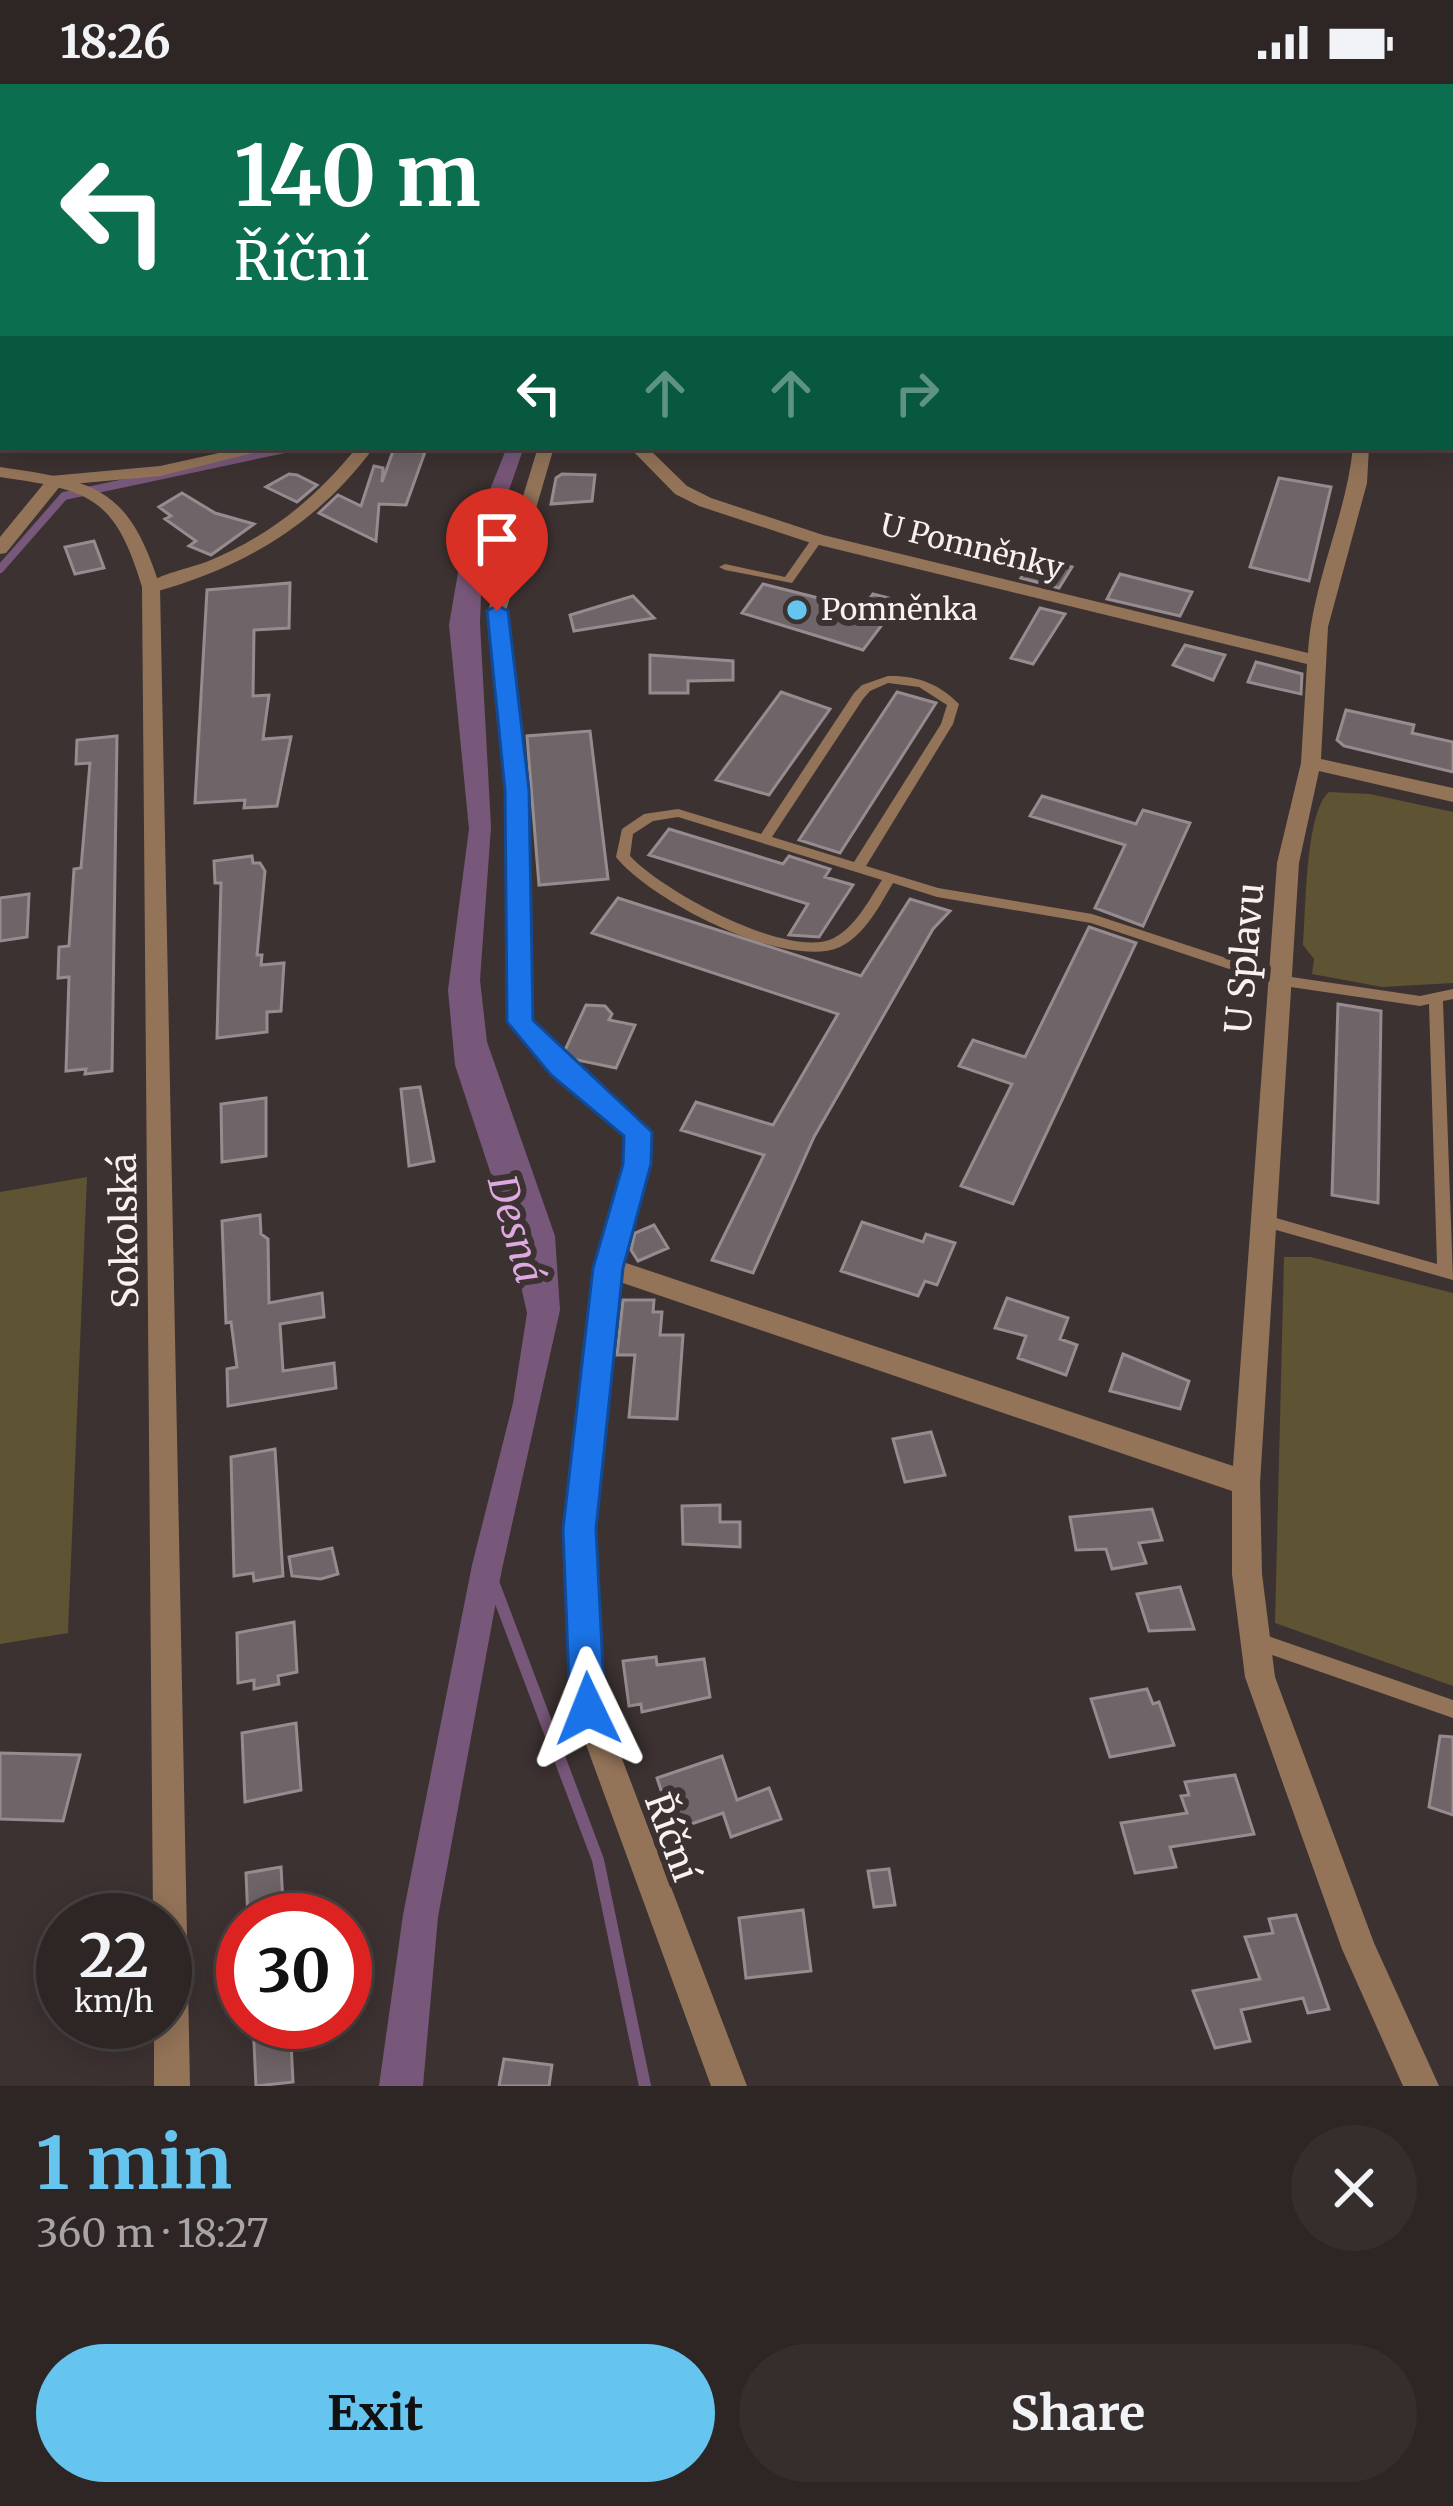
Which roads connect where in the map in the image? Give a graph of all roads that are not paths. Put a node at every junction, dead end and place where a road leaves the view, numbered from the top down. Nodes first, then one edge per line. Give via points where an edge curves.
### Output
1 (255, 450) edge
2 (364, 450) edge
3 (545, 450) edge
4 (640, 450) edge
5 (1361, 450) edge
6 (0, 472) edge
7 (76, 485) junction
8 (817, 539) junction
9 (0, 549) edge
10 (725, 567) dead end
11 (151, 587) junction
12 (1314, 660) junction
13 (1312, 764) junction
14 (1453, 795) edge
15 (766, 838) junction
16 (856, 869) junction
17 (890, 878) junction
18 (1277, 980) junction
19 (1444, 996) edge
20 (1262, 1220) junction
21 (608, 1268) junction
22 (1449, 1273) edge
23 (1246, 1483) junction
24 (1253, 1640) junction
25 (1453, 1709) edge
26 (172, 2086) edge
27 (729, 2086) edge
28 (1420, 2086) edge

1 - 7 street
2 - 11 street via 290,528 228,564
3 - 21 street, Říční via 497,611 517,790 520,1022 638,1132
4 - 8 street, U Pomněnky via 704,502
5 - 12 street, U Splavu
6 - 7 street
7 - 9 street
7 - 11 street, Sokolská via 129,523
8 - 10 lane via 788,581
8 - 12 street, U Pomněnky
11 - 26 street, Sokolská
12 - 13 street, U Splavu
13 - 14 street
13 - 18 street, U Splavu via 1288,863
15 - 16 lane
15 - 16 lane via 863,689 893,678 941,691 953,704 947,724
15 - 17 lane via 678,812 628,832 622,857 636,876 727,923 828,946 848,934
16 - 17 lane
17 - 18 lane via 1092,919
18 - 19 lane via 1420,1001
18 - 20 street, U Splavu
19 - 22 lane
20 - 22 lane
20 - 23 street, U Splavu
21 - 23 street
21 - 27 street, Říční via 580,1529 588,1709
23 - 24 street, U Splavu
24 - 25 lane
24 - 28 street, U Splavu via 1360,1949

